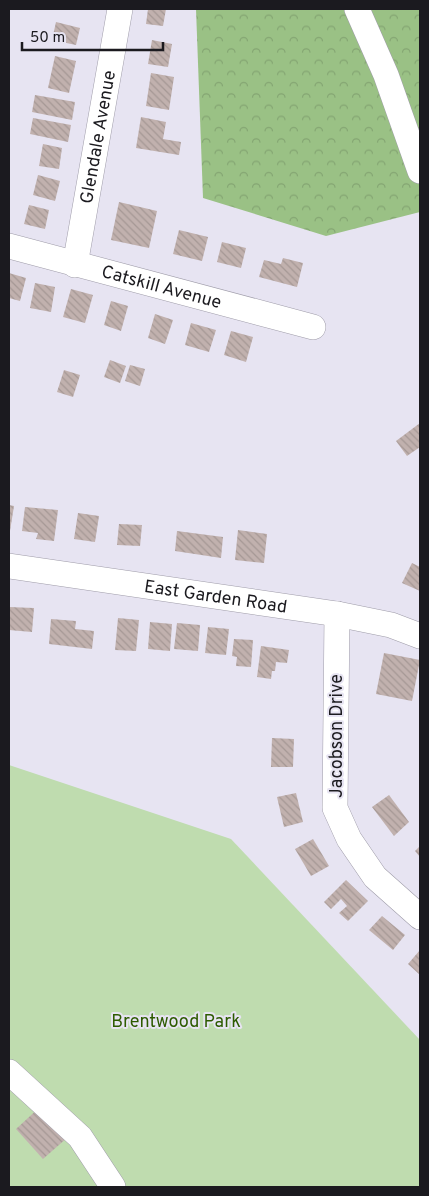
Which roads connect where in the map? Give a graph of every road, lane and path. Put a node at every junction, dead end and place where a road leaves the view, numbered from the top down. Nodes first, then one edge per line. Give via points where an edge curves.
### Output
1 (120, 9) edge
2 (357, 9) edge
3 (420, 171) edge
4 (9, 246) edge
5 (75, 265) junction
6 (313, 327) dead end
7 (9, 566) edge
8 (337, 614) junction
9 (420, 636) edge
10 (420, 917) edge
11 (9, 1072) edge
12 (113, 1187) edge

1 - 5 street, Glendale Avenue
2 - 3 street via 386,75
4 - 5 street, Catskill Avenue
5 - 6 street, Catskill Avenue
7 - 8 street, East Garden Road
8 - 9 street, East Garden Road via 391,625
8 - 10 street, Jacobson Drive via 335,808 349,840 375,877
11 - 12 street via 80,1137

